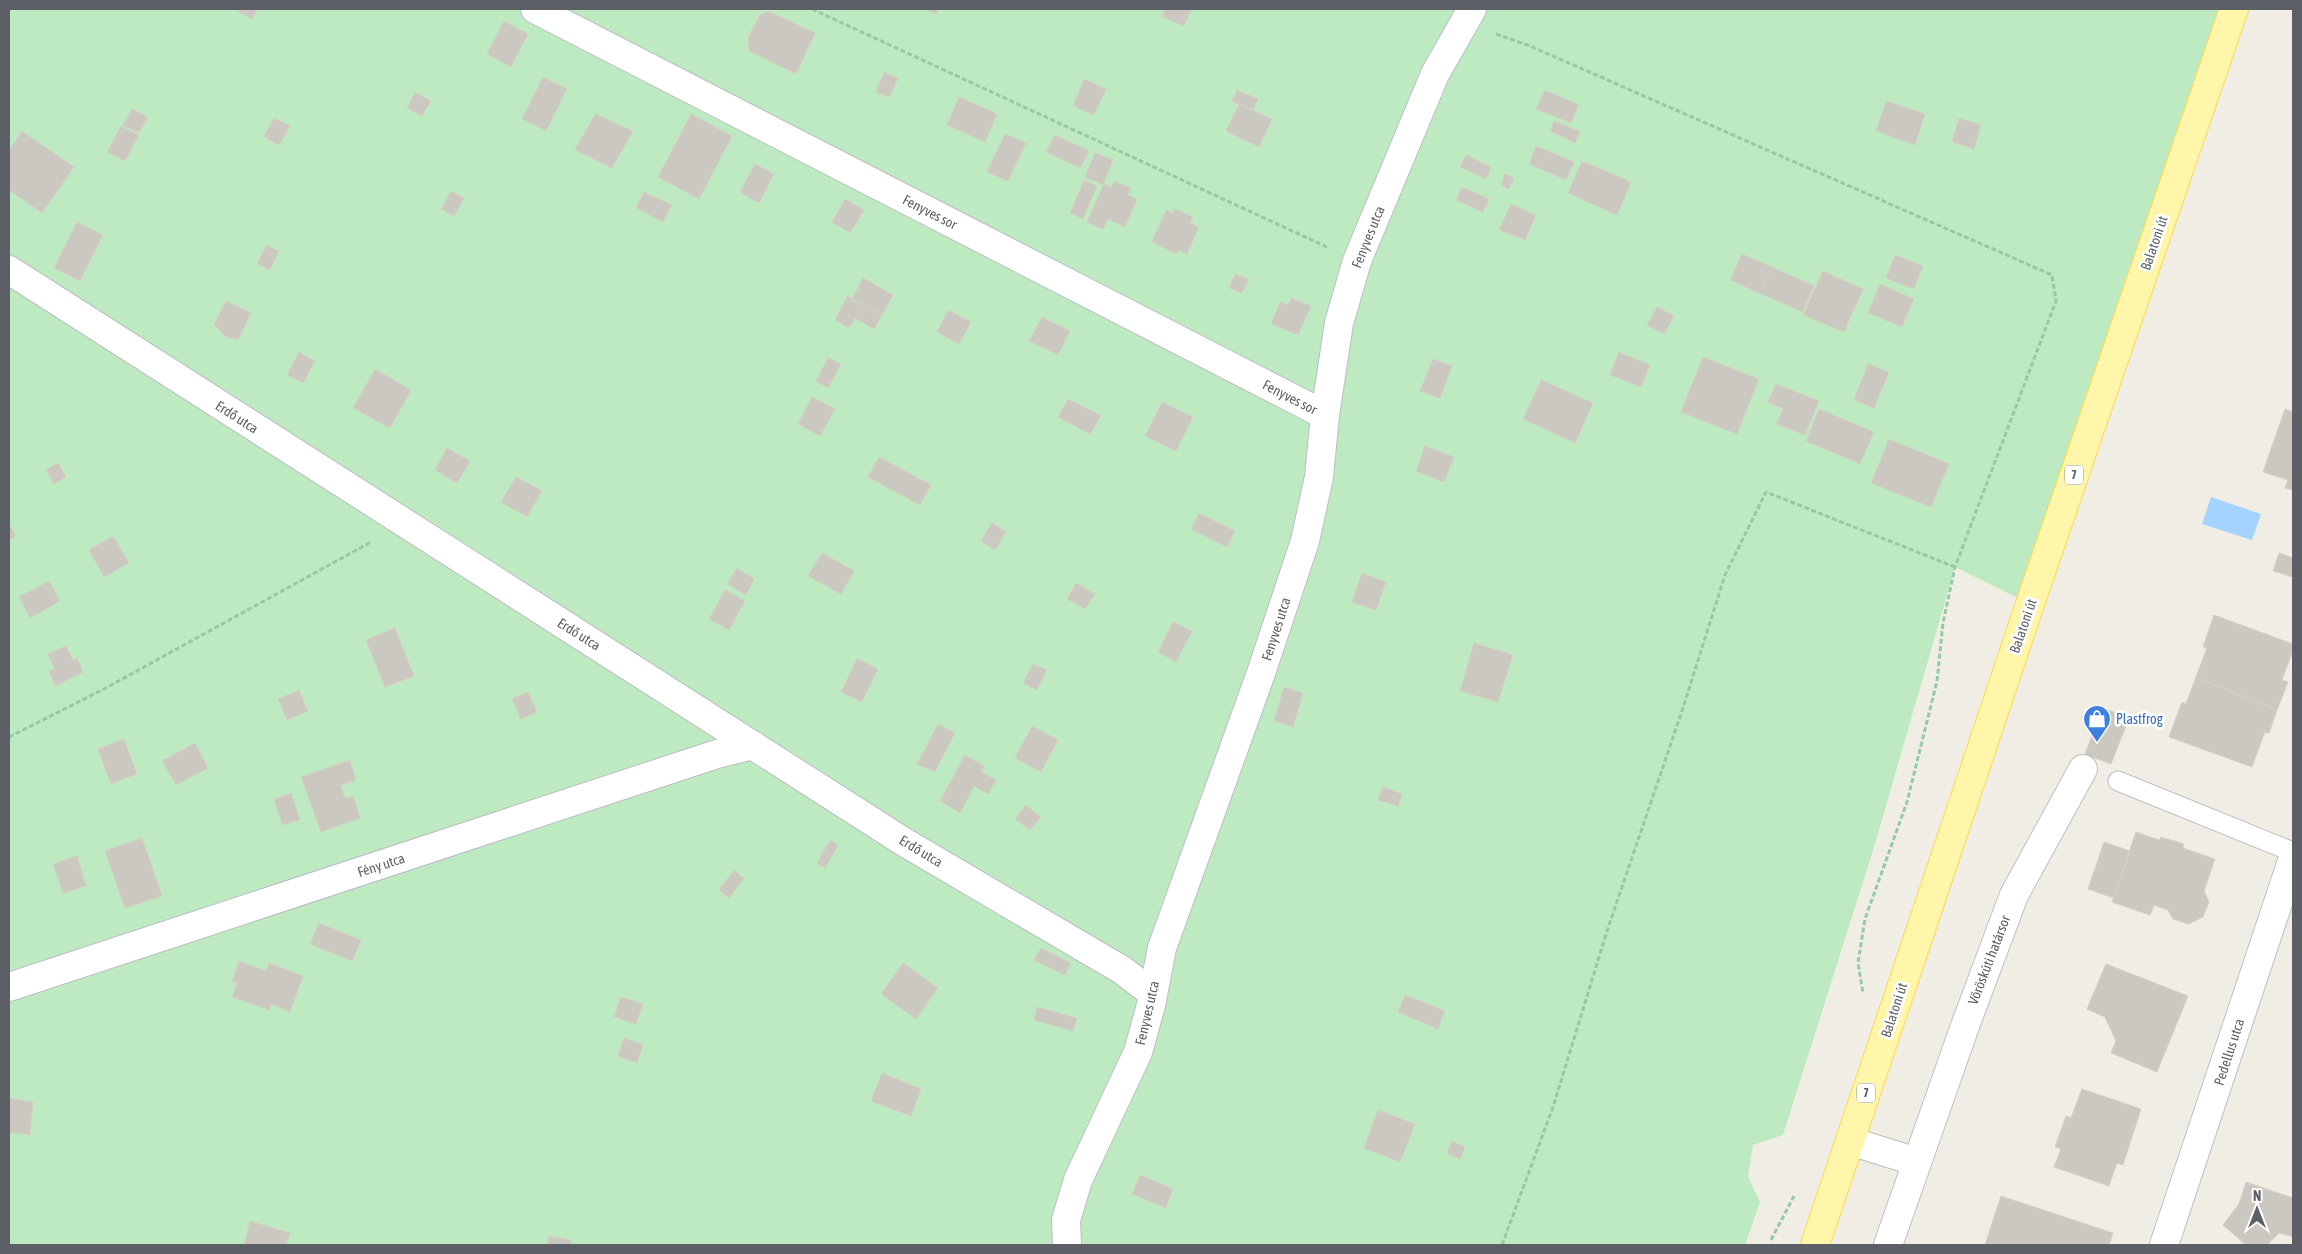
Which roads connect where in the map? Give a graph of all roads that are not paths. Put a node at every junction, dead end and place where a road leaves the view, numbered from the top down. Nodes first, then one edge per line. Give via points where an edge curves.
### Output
1 (535, 9) edge
2 (2234, 9) edge
3 (1461, 13) edge
4 (9, 270) edge
5 (1325, 416) junction
6 (753, 745) junction
7 (2083, 769) dead end
8 (2118, 781) dead end
9 (2293, 852) edge
10 (2293, 858) edge
11 (9, 987) edge
12 (1152, 993) junction
13 (1850, 1141) junction
14 (1917, 1162) junction
15 (1067, 1244) edge
16 (1815, 1245) edge
17 (1888, 1245) edge
18 (2164, 1245) edge

1 - 5 street, Fenyves sor
2 - 13 main road, Balatoni út / 7
3 - 5 street, Fenyves utca via 1357,261 1339,323
4 - 6 street, Erdő utca
5 - 12 street, Fenyves utca via 1319,476 1305,541 1162,948
6 - 11 street, Fény utca via 717,754
6 - 12 street, Erdő utca via 904,842 1122,970
7 - 14 street, Vöröskúti határsor via 2014,895
8 - 9 lane
10 - 18 street, Pedellus utca
12 - 15 street, Fenyves utca via 1138,1052 1078,1180 1066,1220
13 - 14 street
13 - 16 main road, Balatoni út / 7
14 - 17 street, Vöröskúti határsor

